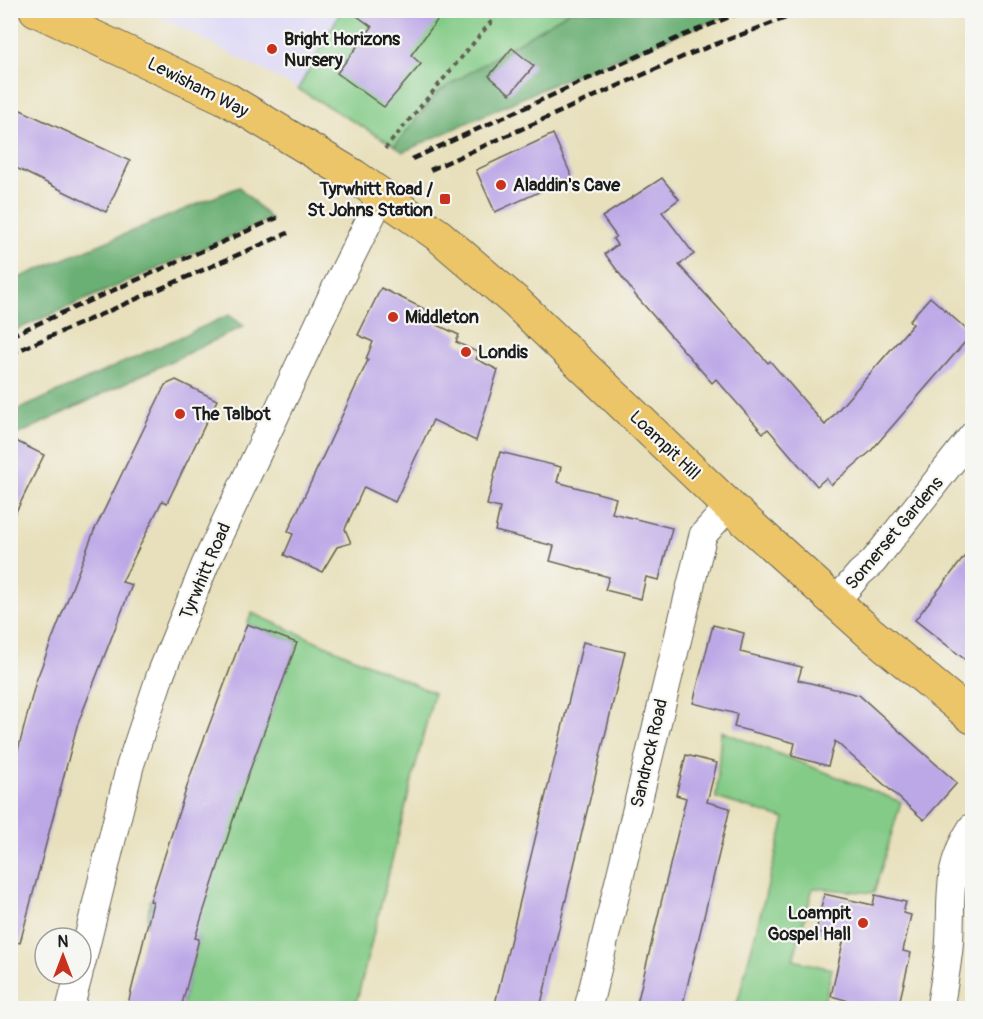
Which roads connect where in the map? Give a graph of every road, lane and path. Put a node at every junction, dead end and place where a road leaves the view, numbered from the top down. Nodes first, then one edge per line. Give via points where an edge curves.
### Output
1 (36, 10) edge
2 (501, 10) edge
3 (385, 149) dead end
4 (354, 176) joint
5 (382, 195) junction
6 (972, 436) edge
7 (729, 506) junction
8 (836, 601) junction
9 (972, 717) edge
10 (972, 827) edge
11 (91, 926) edge
12 (76, 986) edge
13 (70, 1008) edge
14 (588, 1008) edge
15 (940, 1008) edge

1 - 4 highway, Lewisham Way via 225,98
2 - 3 path
4 - 5 highway, Loampit Hill
5 - 7 highway, Loampit Hill via 484,273
5 - 11 street, Tyrwhitt Road via 205,565 160,676 130,766
6 - 8 street, Somerset Gardens via 888,544
7 - 8 highway, Loampit Hill
7 - 14 street, Sandrock Road via 703,535
8 - 9 highway, Loampit Hill
10 - 15 street via 954,861 949,948
12 - 13 street

